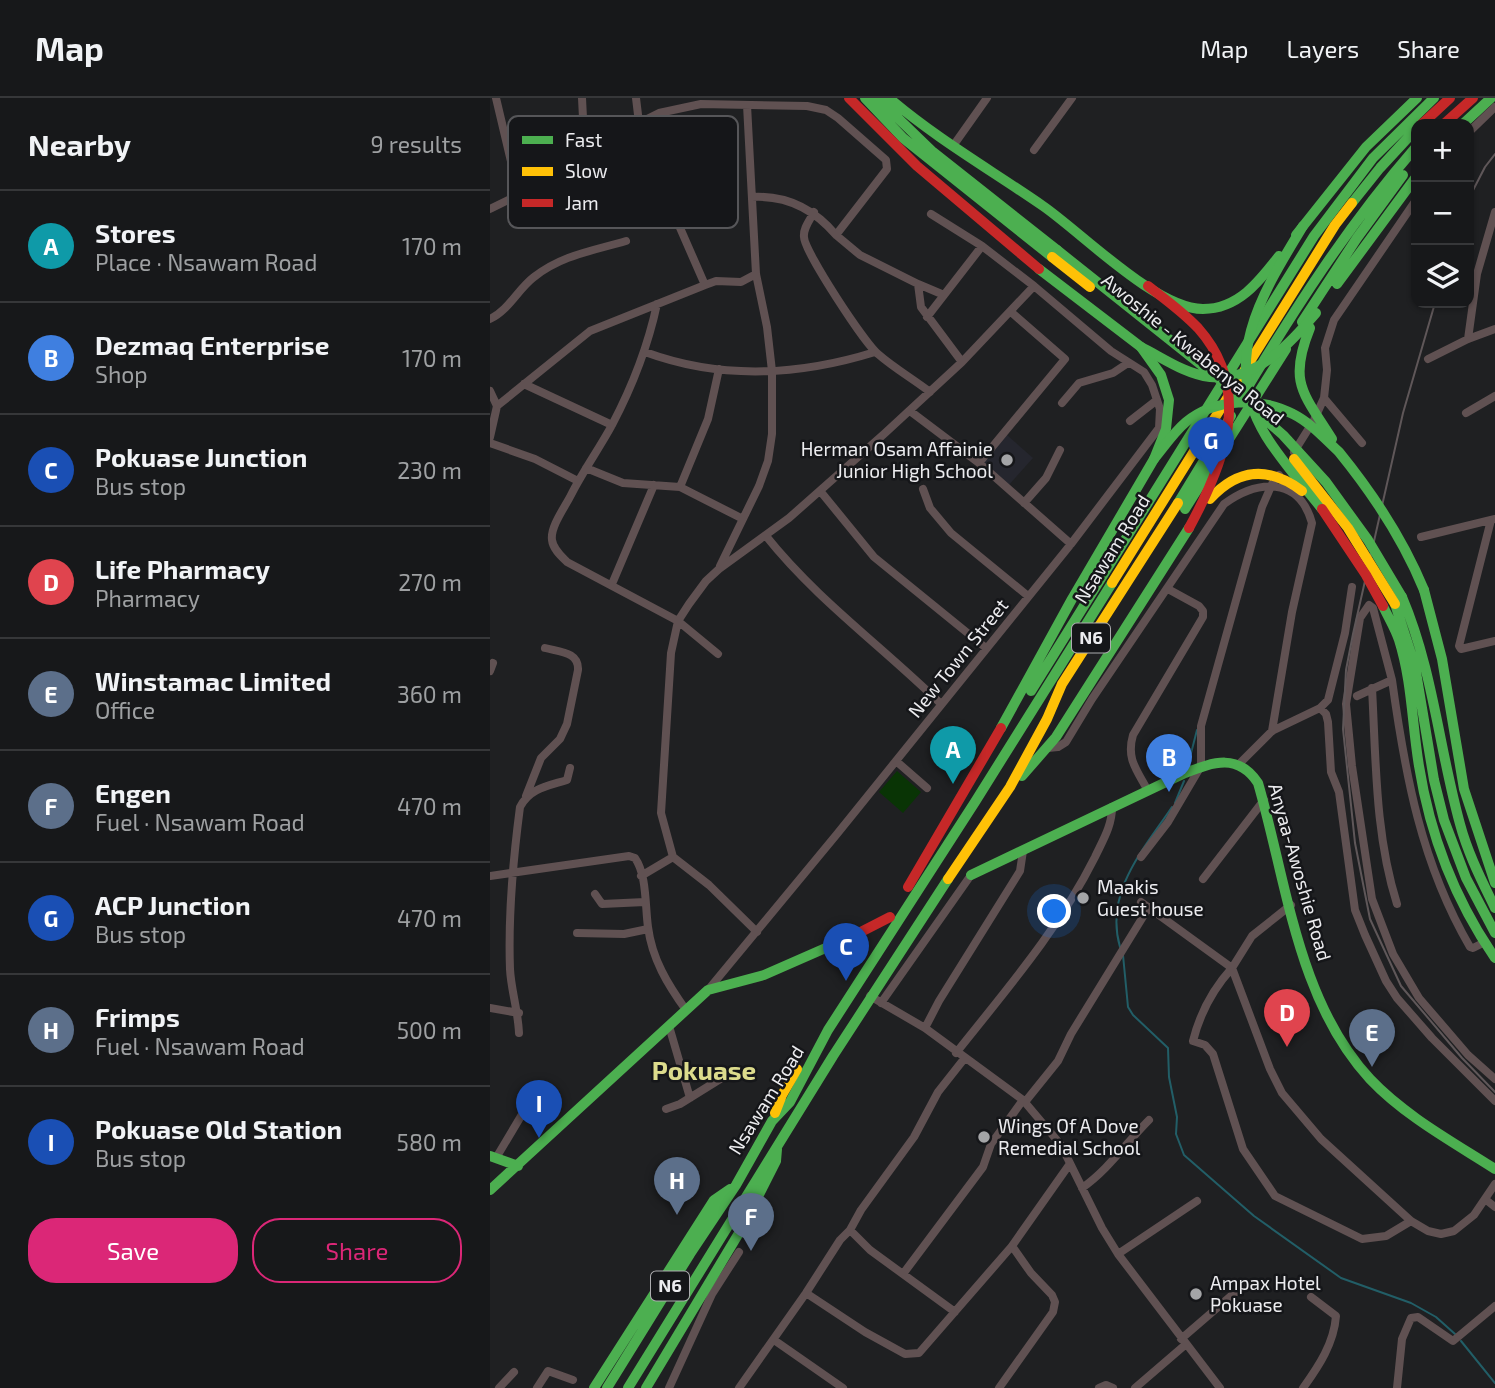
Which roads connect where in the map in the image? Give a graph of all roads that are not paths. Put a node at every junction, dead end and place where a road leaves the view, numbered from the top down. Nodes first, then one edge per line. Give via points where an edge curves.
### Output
1 (496, 98) edge
2 (582, 98) edge
3 (636, 98) edge
4 (849, 98) edge
5 (865, 98) edge
6 (877, 98) edge
7 (889, 98) edge
8 (986, 98) edge
9 (1072, 98) edge
10 (1417, 98) edge
11 (1434, 98) edge
12 (1450, 98) edge
13 (1474, 98) edge
14 (1491, 98) edge
15 (701, 101) edge
16 (747, 105) junction
17 (1495, 107) edge
18 (583, 116) edge
19 (638, 116) edge
20 (653, 116) edge
21 (1427, 119) edge
22 (1450, 119) edge
23 (1468, 119) edge
24 (1474, 127) edge
25 (1411, 134) edge
26 (953, 146) junction
27 (508, 149) edge
28 (1034, 150) dead end
29 (1411, 154) edge
30 (1411, 165) edge
31 (1412, 182) edge
32 (752, 197) junction
33 (508, 200) edge
34 (1411, 207) edge
35 (490, 209) edge
36 (814, 212) junction
37 (1495, 212) edge
38 (931, 214) dead end
39 (1303, 226) junction
40 (682, 228) edge
41 (836, 234) junction
42 (626, 242) dead end
43 (982, 246) junction
44 (1054, 254) junction
45 (756, 274) junction
46 (918, 284) junction
47 (705, 285) junction
48 (1034, 286) junction
49 (1148, 286) junction
50 (944, 296) junction
51 (657, 304) junction
52 (1011, 312) junction
53 (1316, 313) junction
54 (927, 317) junction
55 (490, 319) edge
56 (1495, 329) edge
57 (1468, 339) junction
58 (1141, 347) junction
59 (645, 352) junction
60 (875, 352) junction
61 (1427, 359) dead end
62 (962, 362) junction
63 (1128, 363) junction
64 (719, 369) junction
65 (772, 371) junction
66 (524, 384) junction
67 (490, 391) edge
68 (930, 392) junction
69 (1495, 396) edge
70 (1324, 398) junction
71 (1157, 400) junction
72 (1062, 403) dead end
73 (497, 405) junction
74 (909, 411) junction
75 (1466, 413) dead end
76 (1130, 421) dead end
77 (612, 425) junction
78 (490, 438) edge
79 (490, 443) edge
80 (1362, 443) dead end
81 (1060, 450) dead end
82 (1339, 452) junction
83 (1154, 459) junction
84 (979, 463) junction
85 (586, 468) junction
86 (578, 481) junction
87 (1272, 484) junction
88 (654, 485) junction
89 (680, 487) junction
90 (923, 489) dead end
91 (821, 492) junction
92 (1024, 503) junction
93 (1322, 509) junction
94 (743, 519) junction
95 (1493, 520) edge
96 (1189, 528) junction
97 (766, 536) junction
98 (1421, 537) dead end
99 (1071, 544) junction
100 (719, 569) junction
101 (612, 584) junction
102 (1352, 587) dead end
103 (1168, 589) junction
104 (1028, 596) junction
105 (1399, 600) junction
106 (678, 621) junction
107 (1345, 633) junction
108 (1356, 635) junction
109 (1495, 641) edge
110 (545, 648) dead end
111 (986, 648) junction
112 (718, 654) dead end
113 (1392, 680) junction
114 (1372, 688) junction
115 (1357, 696) dead end
116 (941, 704) junction
117 (1053, 708) junction
118 (1320, 708) junction
119 (1272, 731) junction
120 (1048, 748) junction
121 (896, 761) junction
122 (1239, 764) junction
123 (1201, 766) junction
124 (570, 768) dead end
125 (979, 768) junction
126 (927, 788) dead end
127 (1148, 790) junction
128 (1008, 791) junction
129 (525, 798) junction
130 (1264, 800) junction
131 (1112, 807) junction
132 (1023, 851) junction
133 (673, 857) junction
134 (1141, 857) dead end
135 (512, 873) junction
136 (971, 875) joint
137 (490, 876) edge
138 (641, 876) junction
139 (1203, 879) dead end
140 (1495, 883) edge
141 (595, 894) dead end
142 (645, 902) junction
143 (1397, 904) dead end
144 (1291, 905) junction
145 (1495, 908) edge
146 (890, 917) junction
147 (648, 929) junction
148 (757, 932) junction
149 (577, 933) dead end
150 (1495, 933) edge
151 (853, 936) junction
152 (1483, 943) junction
153 (870, 951) junction
154 (1495, 958) edge
155 (1232, 968) junction
156 (708, 990) junction
157 (870, 996) junction
158 (881, 1003) junction
159 (490, 1008) edge
160 (686, 1010) junction
161 (519, 1013) junction
162 (669, 1026) junction
163 (925, 1028) junction
164 (519, 1033) dead end
165 (956, 1053) junction
166 (964, 1059) junction
167 (725, 1076) dead end
168 (1495, 1079) edge
169 (539, 1086) dead end
170 (690, 1098) junction
171 (1024, 1101) junction
172 (1495, 1101) edge
173 (666, 1109) dead end
174 (1149, 1120) dead end
175 (772, 1121) junction
176 (777, 1148) junction
177 (493, 1157) edge
178 (1069, 1165) junction
179 (518, 1166) junction
180 (1495, 1169) edge
181 (1495, 1184) edge
182 (736, 1185) junction
183 (1082, 1188) junction
184 (490, 1190) edge
185 (1485, 1199) junction
186 (1197, 1201) dead end
187 (1495, 1207) edge
188 (1411, 1220) junction
189 (850, 1230) junction
190 (722, 1237) junction
191 (1012, 1246) junction
192 (739, 1252) dead end
193 (1118, 1254) junction
194 (719, 1268) junction
195 (903, 1274) junction
196 (1246, 1283) dead end
197 (806, 1293) junction
198 (1311, 1297) dead end
199 (1495, 1306) edge
200 (955, 1312) junction
201 (774, 1340) junction
202 (1183, 1342) junction
203 (514, 1372) dead end
204 (573, 1380) dead end
205 (499, 1388) edge
206 (537, 1388) edge
207 (594, 1388) edge
208 (607, 1388) edge
209 (628, 1388) edge
210 (646, 1388) edge
211 (669, 1388) edge
212 (739, 1388) edge
213 (843, 1388) edge
214 (999, 1388) edge
215 (1099, 1388) edge
216 (1113, 1388) edge
217 (1135, 1388) edge
218 (1220, 1388) edge
219 (1303, 1388) edge
220 (1397, 1388) edge

1 - 27 street
2 - 18 street
3 - 19 street
4 - 58 main road via 943,192
5 - 44 main road via 904,138
6 - 44 main road
7 - 26 main road
8 - 26 street
9 - 28 street
10 - 39 main road via 1347,169
11 - 125 main road via 1373,158 1314,236
12 - 21 main road
13 - 22 main road
14 - 23 main road
15 - 16 street
15 - 20 street
16 - 32 street
16 - 41 street via 826,110 886,160 887,169
17 - 24 street
25 - 175 main road, Nsawam Road / N6 via 1335,225 828,1030 790,1102
26 - 49 main road
29 - 117 main road, Nsawam Road / N6 via 1358,216 1292,313 1062,684
30 - 117 main road via 1357,238 1077,678
31 - 53 main road
32 - 36 street via 778,198
32 - 45 street
33 - 35 street
34 - 70 street via 1328,335
36 - 41 street
36 - 60 street via 803,237 808,251
37 - 57 street via 1477,274
38 - 43 street
39 - 49 main road, bridge via 1265,276 1233,303 1219,308 1189,307
39 - 93 main road, bridge via 1251,319 1245,383 1261,428
40 - 47 street
41 - 46 street via 860,256
42 - 55 street via 555,262
43 - 48 street
43 - 50 street
44 - 105 main road, Awoshie - Kwabenya Road, bridge via 1266,429 1335,509
45 - 47 street via 741,282
45 - 65 street
46 - 50 street
46 - 54 street
47 - 51 street
48 - 52 street
48 - 63 street
49 - 96 main road, bridge via 1199,329 1228,387 1228,442
50 - 54 street
51 - 59 street
51 - 66 street via 590,331
52 - 62 street
52 - 84 street via 1065,359
53 - 58 main road, bridge via 1274,359 1243,374 1211,377 1191,372
53 - 82 main road, bridge via 1300,352 1298,382
54 - 62 street
56 - 57 street
57 - 61 street
58 - 83 main road, bridge via 1161,375 1169,400 1166,429
59 - 64 street via 688,366
59 - 77 street
60 - 65 street via 832,365
60 - 68 street
62 - 68 street
63 - 71 street via 1144,372
63 - 72 street via 1114,373 1079,383
64 - 65 street
64 - 89 street via 708,419
65 - 94 street via 768,461
66 - 73 street
66 - 77 street
67 - 73 street
68 - 74 street
69 - 75 street
70 - 80 street
70 - 87 street
71 - 76 street
71 - 99 street, New Town Street via 1159,428
73 - 78 street
74 - 84 street
74 - 91 street
77 - 85 street
79 - 86 street
81 - 92 street via 1046,478
82 - 83 main road, bridge via 1294,414 1260,403 1240,403 1198,414
82 - 140 main road, bridge via 1402,538 1424,590 1437,630 1472,821
83 - 125 main road
84 - 92 street
85 - 86 street
85 - 88 street via 623,483
86 - 101 street via 552,540 567,562
87 - 103 street via 1224,504
87 - 119 street via 1301,501 1312,523
87 - 123 street via 1201,726
88 - 89 street
88 - 101 street
89 - 94 street
90 - 104 street via 930,508 951,533
91 - 97 street
91 - 111 street via 874,557
92 - 99 street
93 - 96 main road, bridge via 1296,485 1254,472 1242,474 1216,491
93 - 152 main road, bridge via 1366,575 1400,642 1432,825 1446,868
94 - 100 street
95 - 98 street
95 - 109 street via 1460,646
96 - 120 main road
97 - 100 street
97 - 116 street via 818,595
99 - 104 street, New Town Street
100 - 106 street
101 - 106 street
102 - 107 street
103 - 120 street via 1066,741
103 - 127 street via 1199,606 1203,617 1133,735 1131,760
104 - 111 street, New Town Street
105 - 145 main road, Awoshie - Kwabenya Road via 1416,631 1428,674 1461,824
105 - 150 main road, Awoshie - Kwabenya Road via 1445,823 1459,864
106 - 112 street
106 - 133 street via 670,666 661,813
107 - 108 street
107 - 118 street via 1331,694
108 - 113 street via 1369,605
108 - 168 street via 1346,704 1372,899 1393,954 1419,998
110 - 129 street via 574,656 578,670 567,724 560,739 541,758
111 - 116 street, New Town Street
113 - 114 street
113 - 152 street via 1406,775 1425,847 1470,947
114 - 115 street
114 - 143 street via 1374,759 1387,866
116 - 121 street, New Town Street
117 - 128 main road, Nsawam Road / N6
118 - 119 street
118 - 172 street via 1328,722 1331,772 1339,792 1355,909 1381,970 1411,1016
119 - 122 street
120 - 128 main road
121 - 126 street
121 - 148 street, New Town Street
122 - 123 main road
122 - 130 main road, Anyaa-Awoshie Road via 1252,774
123 - 127 main road
123 - 134 street
124 - 129 street via 567,780 538,788
125 - 146 main road
127 - 131 main road
128 - 157 main road, Nsawam Road / N6
129 - 135 street
130 - 139 street
130 - 144 main road, Anyaa-Awoshie Road
131 - 132 main road
131 - 165 street via 1110,826 1070,903
132 - 136 main road
132 - 163 street via 1020,871
133 - 138 street
133 - 148 street
135 - 137 street
135 - 138 street via 633,856
135 - 161 street via 510,969
136 - 158 street
138 - 142 street
141 - 142 street via 602,904
142 - 147 street
144 - 155 street via 1252,936
144 - 180 main road, Anyaa-Awoshie Road via 1304,958 1329,1018 1362,1070 1409,1112
146 - 151 main road
146 - 153 main road
147 - 149 street via 624,934
147 - 160 street via 663,977
148 - 156 street, New Town Street
151 - 153 main road via 867,939
151 - 156 main road via 762,978
152 - 154 main road
153 - 175 main road via 782,1096
155 - 171 street via 1145,904 1058,1061
155 - 188 street via 1282,1093 1321,1139
155 - 188 street via 1212,991 1193,1041 1213,1054 1244,1149 1269,1189 1280,1199 1362,1239 1386,1236
156 - 160 main road
157 - 158 street
157 - 176 main road, Nsawam Road / N6
158 - 163 street
159 - 161 street
160 - 162 main road
161 - 164 street
162 - 170 street
162 - 179 main road
163 - 165 street
165 - 166 street
166 - 171 street
166 - 189 street
167 - 170 street
169 - 177 street
170 - 173 street
171 - 178 street via 1061,1145
171 - 195 street via 989,1146 983,1167
174 - 183 street via 1101,1175
175 - 182 main road, Nsawam Road / N6
176 - 190 main road, Nsawam Road / N6
176 - 194 main road via 776,1161
177 - 179 main road
178 - 183 street
178 - 191 street
179 - 184 main road
181 - 185 street
182 - 207 main road via 714,1200
182 - 208 main road, Nsawam Road / N6
183 - 193 street
185 - 187 street
185 - 188 street via 1469,1221 1447,1233 1428,1231
186 - 193 street
189 - 195 street
189 - 197 street
190 - 194 main road
190 - 209 main road, Nsawam Road / N6
191 - 200 street
191 - 214 street via 1055,1302 1053,1312
192 - 211 street via 712,1294
193 - 202 street
194 - 210 main road
195 - 200 street
196 - 202 street
197 - 200 street via 909,1355 923,1350
197 - 201 street
198 - 219 street via 1336,1316 1335,1331
199 - 220 street via 1449,1339 1418,1317 1411,1318 1402,1339
201 - 212 street
201 - 213 street
202 - 217 street
202 - 218 street
203 - 205 street
204 - 206 street via 548,1371
215 - 216 street

